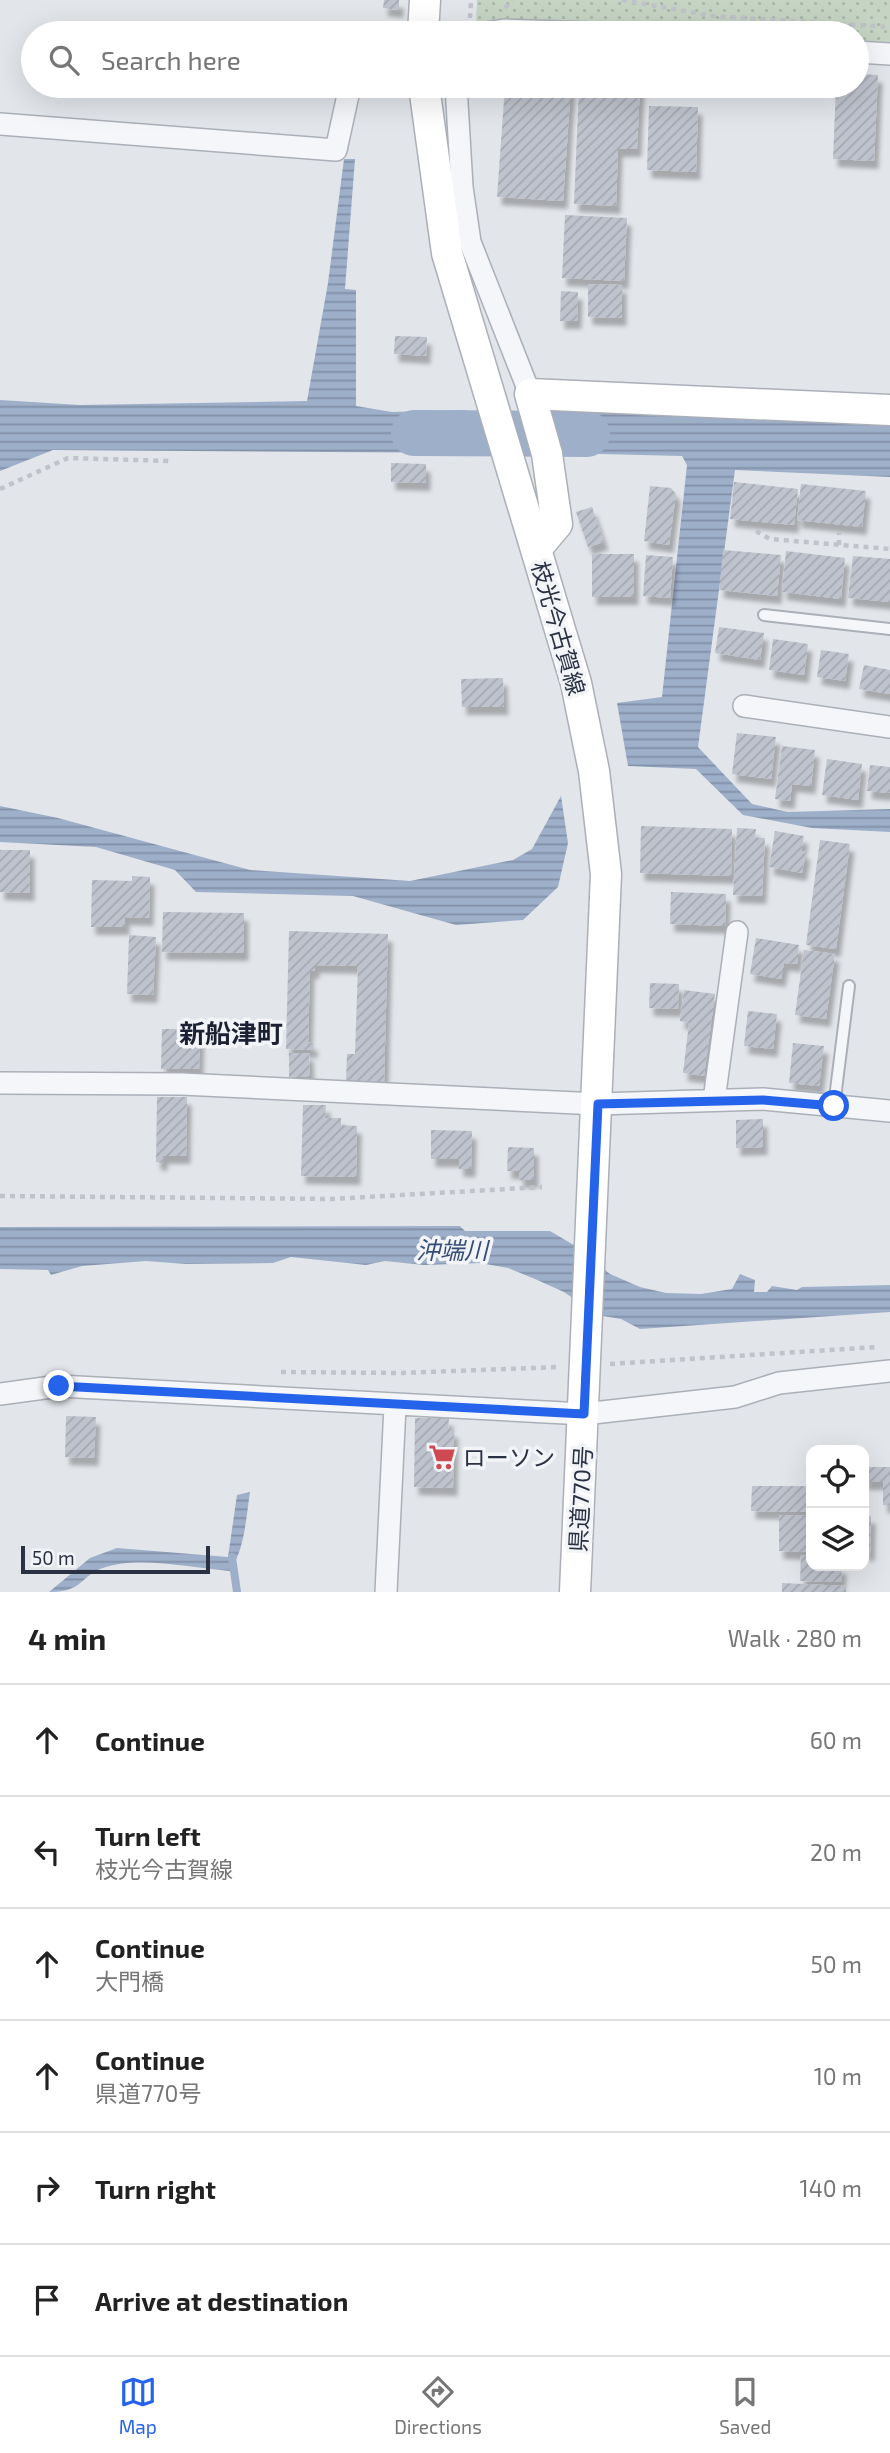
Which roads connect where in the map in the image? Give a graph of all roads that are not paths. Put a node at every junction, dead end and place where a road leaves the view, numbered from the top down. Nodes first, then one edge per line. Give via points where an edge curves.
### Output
1 (425, 0) edge
2 (424, 21) edge
3 (869, 53) edge
4 (890, 54) edge
5 (347, 98) edge
6 (425, 98) edge
7 (457, 98) edge
8 (0, 124) edge
9 (531, 401) junction
10 (890, 410) edge
11 (536, 549) junction
12 (764, 615) dead end
13 (890, 629) edge
14 (744, 706) dead end
15 (890, 727) edge
16 (737, 932) dead end
17 (849, 986) dead end
18 (0, 1083) edge
19 (714, 1100) junction
20 (598, 1104) junction
21 (834, 1106) junction
22 (890, 1111) edge
23 (594, 1184) joint
24 (890, 1371) edge
25 (0, 1394) edge
26 (396, 1406) junction
27 (584, 1414) junction
28 (386, 1592) edge
29 (575, 1592) edge

1 - 2 main road
3 - 4 street
5 - 8 street via 336,150
6 - 11 main road, 枝光今古賀線 via 447,253
7 - 9 street via 470,242
9 - 10 main road
9 - 11 main road via 547,454 557,524
11 - 20 main road, 枝光今古賀線 via 576,682 594,771 606,874
12 - 13 lane
14 - 15 street
16 - 19 street
17 - 21 lane
18 - 20 street via 182,1084
19 - 20 street
19 - 21 street
20 - 23 main road, 枝光今古賀線
21 - 22 street
23 - 27 main road, 県道770号
24 - 27 street via 779,1383 735,1397
25 - 26 street via 59,1386
26 - 27 street
26 - 28 street
27 - 29 main road, 県道770号

